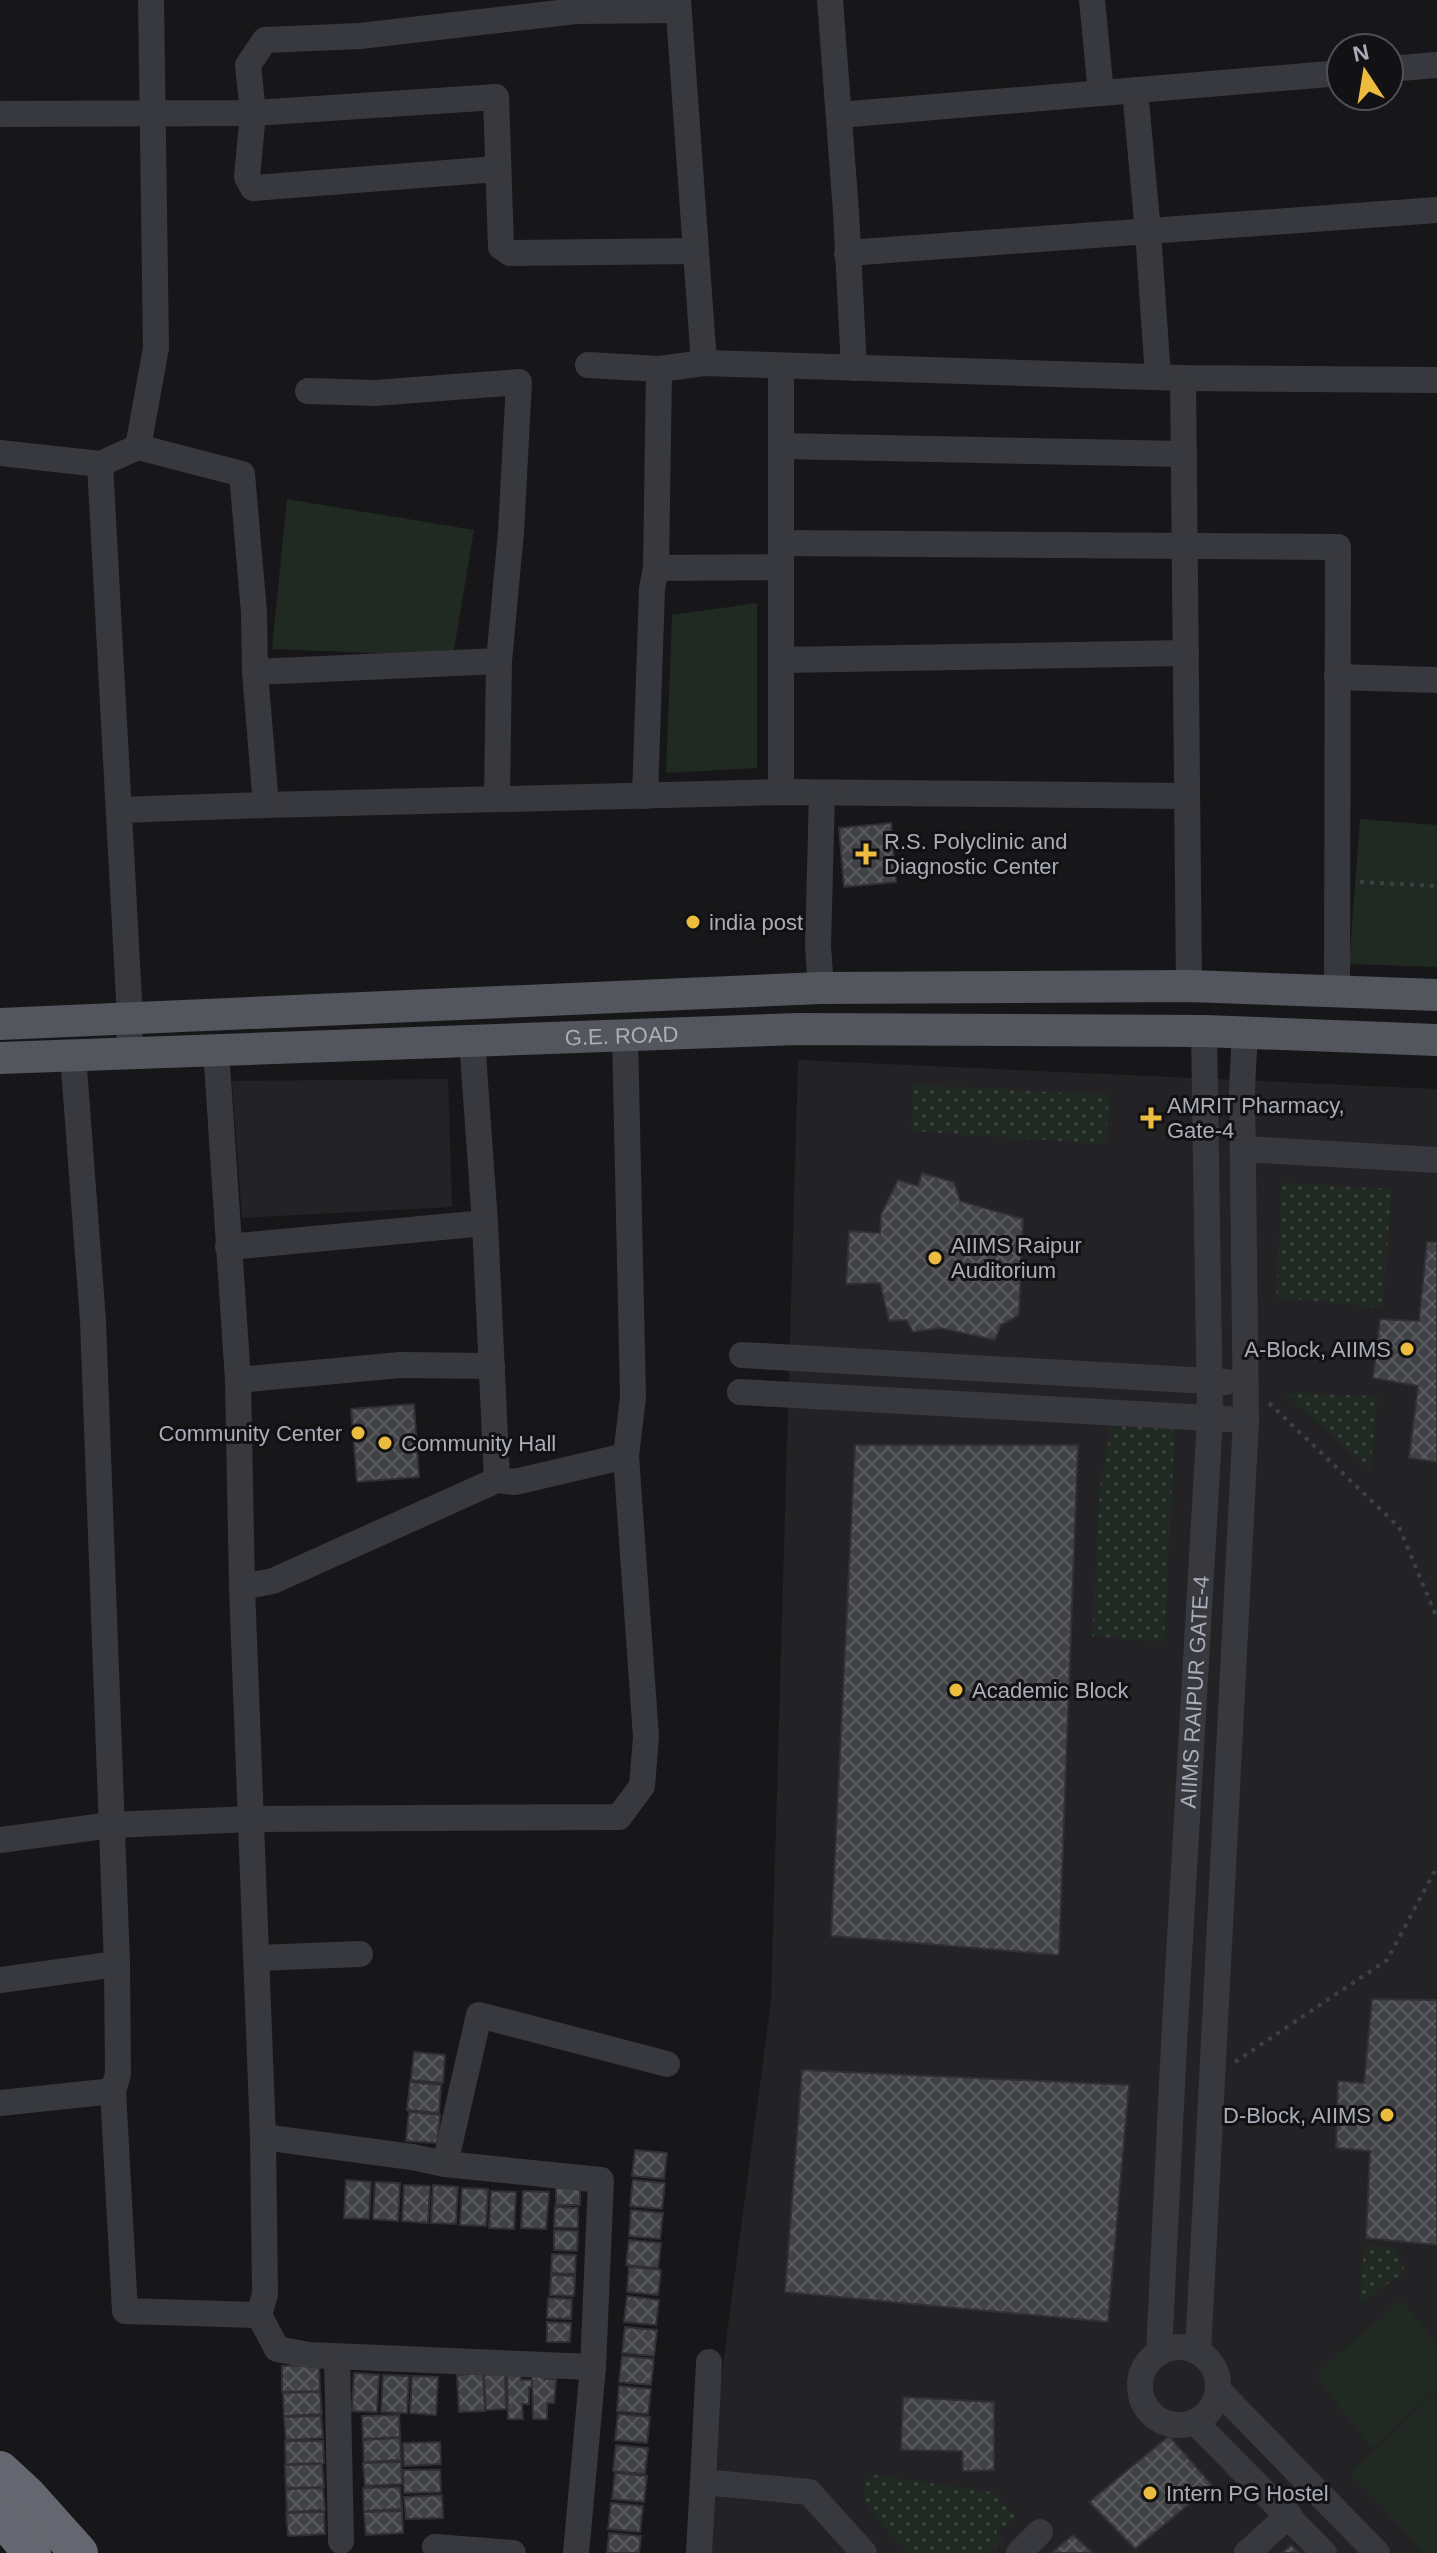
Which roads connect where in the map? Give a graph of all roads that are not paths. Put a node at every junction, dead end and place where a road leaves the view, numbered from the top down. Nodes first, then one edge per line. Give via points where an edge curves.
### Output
1 (151, 0) edge
2 (830, 0) edge
3 (1092, 0) edge
4 (678, 5) edge
5 (575, 6) edge
6 (1437, 65) edge
7 (1405, 68) edge
8 (1325, 74) edge
9 (1135, 90) junction
10 (1101, 93) junction
11 (153, 112) junction
12 (253, 113) junction
13 (0, 114) edge
14 (839, 115) junction
15 (497, 169) junction
16 (1437, 210) edge
17 (1148, 232) junction
18 (695, 251) junction
19 (847, 253) junction
20 (704, 363) junction
21 (588, 365) dead end
22 (781, 366) junction
23 (854, 368) junction
24 (659, 369) junction
25 (1170, 378) junction
26 (1437, 380) edge
27 (308, 391) dead end
28 (781, 446) junction
29 (138, 447) junction
30 (0, 453) edge
31 (1184, 454) junction
32 (100, 464) junction
33 (1185, 546) junction
34 (781, 555) junction
35 (656, 568) junction
36 (1186, 653) junction
37 (781, 660) junction
38 (499, 661) junction
39 (255, 672) junction
40 (1337, 677) junction
41 (1437, 680) edge
42 (781, 792) junction
43 (822, 793) junction
44 (645, 796) junction
45 (1187, 796) junction
46 (497, 799) junction
47 (266, 805) junction
48 (119, 810) junction
49 (1189, 986) junction
50 (821, 988) junction
51 (1337, 991) junction
52 (1437, 995) edge
53 (130, 1018) junction
54 (0, 1024) edge
55 (1204, 1031) junction
56 (1245, 1033) junction
57 (625, 1035) junction
58 (472, 1040) junction
59 (1437, 1040) edge
60 (216, 1049) junction
61 (129, 1052) junction
62 (73, 1055) junction
63 (0, 1058) edge
64 (1243, 1149) junction
65 (1437, 1160) edge
66 (485, 1223) junction
67 (228, 1247) junction
68 (742, 1355) dead end
69 (492, 1366) junction
70 (238, 1380) junction
71 (1211, 1381) junction
72 (1247, 1383) junction
73 (740, 1392) dead end
74 (1210, 1418) junction
75 (1246, 1420) junction
76 (626, 1456) junction
77 (497, 1480) junction
78 (242, 1587) junction
79 (251, 1819) junction
80 (111, 1825) junction
81 (0, 1840) edge
82 (360, 1954) dead end
83 (257, 1958) junction
84 (117, 1964) junction
85 (0, 1980) edge
86 (667, 2064) dead end
87 (113, 2091) junction
88 (0, 2103) edge
89 (263, 2137) junction
90 (445, 2164) junction
91 (259, 2315) junction
92 (1198, 2352) junction
93 (1159, 2353) junction
94 (337, 2357) junction
95 (709, 2362) dead end
96 (593, 2367) junction
97 (1218, 2390) junction
98 (1195, 2422) junction
99 (0, 2470) edge
100 (703, 2482) junction
101 (0, 2515) edge
102 (1289, 2515) junction
103 (1040, 2532) dead end
104 (341, 2541) dead end
105 (435, 2547) dead end
106 (32, 2553) edge
107 (79, 2553) edge
108 (513, 2553) edge
109 (576, 2553) edge
110 (699, 2553) edge
111 (864, 2553) edge
112 (1019, 2553) edge
113 (1247, 2553) edge
114 (1324, 2553) edge
115 (1377, 2553) edge

1 - 11 street
2 - 14 street
3 - 10 street
4 - 5 street
4 - 18 street
5 - 12 street via 360,36 265,40 248,65
6 - 7 street
8 - 9 street
9 - 10 street
9 - 17 street
10 - 14 street
11 - 12 street
11 - 13 street
11 - 29 street via 156,348
12 - 15 street via 496,97
12 - 15 street via 247,177 253,188
14 - 19 street
15 - 18 street via 501,247 510,253
16 - 17 street
17 - 19 street
17 - 25 street
18 - 20 street
19 - 23 street
20 - 22 street
20 - 24 street
21 - 24 street
22 - 23 street
22 - 28 street
23 - 25 street
24 - 35 street
25 - 26 street
25 - 31 street
27 - 38 street via 375,393 519,382
28 - 31 street
28 - 34 street
29 - 32 street
29 - 39 street via 242,474
30 - 32 street
31 - 33 street
32 - 48 street
33 - 34 street
33 - 36 street
33 - 40 street via 1338,547
34 - 35 street
34 - 37 street
35 - 44 street
36 - 37 street
36 - 45 street
37 - 42 street
38 - 39 street
38 - 46 street
39 - 47 street
40 - 41 street
40 - 51 street
42 - 43 street
42 - 44 street
43 - 45 street
43 - 50 street
44 - 46 street
45 - 49 street
46 - 47 street
47 - 48 street
48 - 53 street
49 - 50 main road
49 - 51 main road
50 - 53 main road
51 - 52 main road
53 - 54 main road
53 - 61 street
55 - 56 main road, G.E. ROAD
55 - 57 main road, G.E. ROAD via 798,1029
55 - 71 street, AIIMS RAIPUR GATE-4
56 - 59 main road, G.E. ROAD
56 - 64 street, AIIMS RAIPUR GATE-4
57 - 58 main road, G.E. ROAD
57 - 76 street via 633,1397
58 - 60 main road, G.E. ROAD
58 - 66 street
60 - 61 main road, G.E. ROAD
60 - 67 street
61 - 62 main road, G.E. ROAD
62 - 63 main road, G.E. ROAD
62 - 80 street via 93,1321
64 - 65 street
64 - 72 street, AIIMS RAIPUR GATE-4
66 - 67 street
66 - 69 street
67 - 70 street
68 - 71 street
69 - 70 street via 400,1365
69 - 77 street
70 - 78 street
71 - 72 street
71 - 74 street, AIIMS RAIPUR GATE-4
72 - 75 street, AIIMS RAIPUR GATE-4
73 - 74 street
74 - 75 street
74 - 93 street, AIIMS RAIPUR GATE-4
75 - 92 street, AIIMS RAIPUR GATE-4
76 - 77 street via 515,1482
76 - 79 street via 646,1737 642,1786 619,1817
77 - 78 street via 273,1581
78 - 79 street
79 - 80 street
79 - 83 street
80 - 81 street
80 - 84 street
82 - 83 street
83 - 89 street
84 - 85 street
84 - 87 street via 118,2074
86 - 90 street via 479,2015
87 - 88 street
87 - 91 street via 125,2311
89 - 90 street
89 - 91 street via 265,2294
90 - 96 street via 601,2180
91 - 94 street via 277,2349
92 - 93 street via 1178,2347
92 - 97 street via 1214,2368
93 - 98 street via 1142,2372 1144,2404 1160,2421
94 - 96 street
94 - 104 street
95 - 100 street
96 - 109 street
97 - 98 street via 1210,2409
97 - 115 street
98 - 102 street
99 - 107 highway
100 - 110 street
100 - 111 street via 809,2492
101 - 106 highway
102 - 113 street
102 - 114 street
103 - 112 street
105 - 108 street

